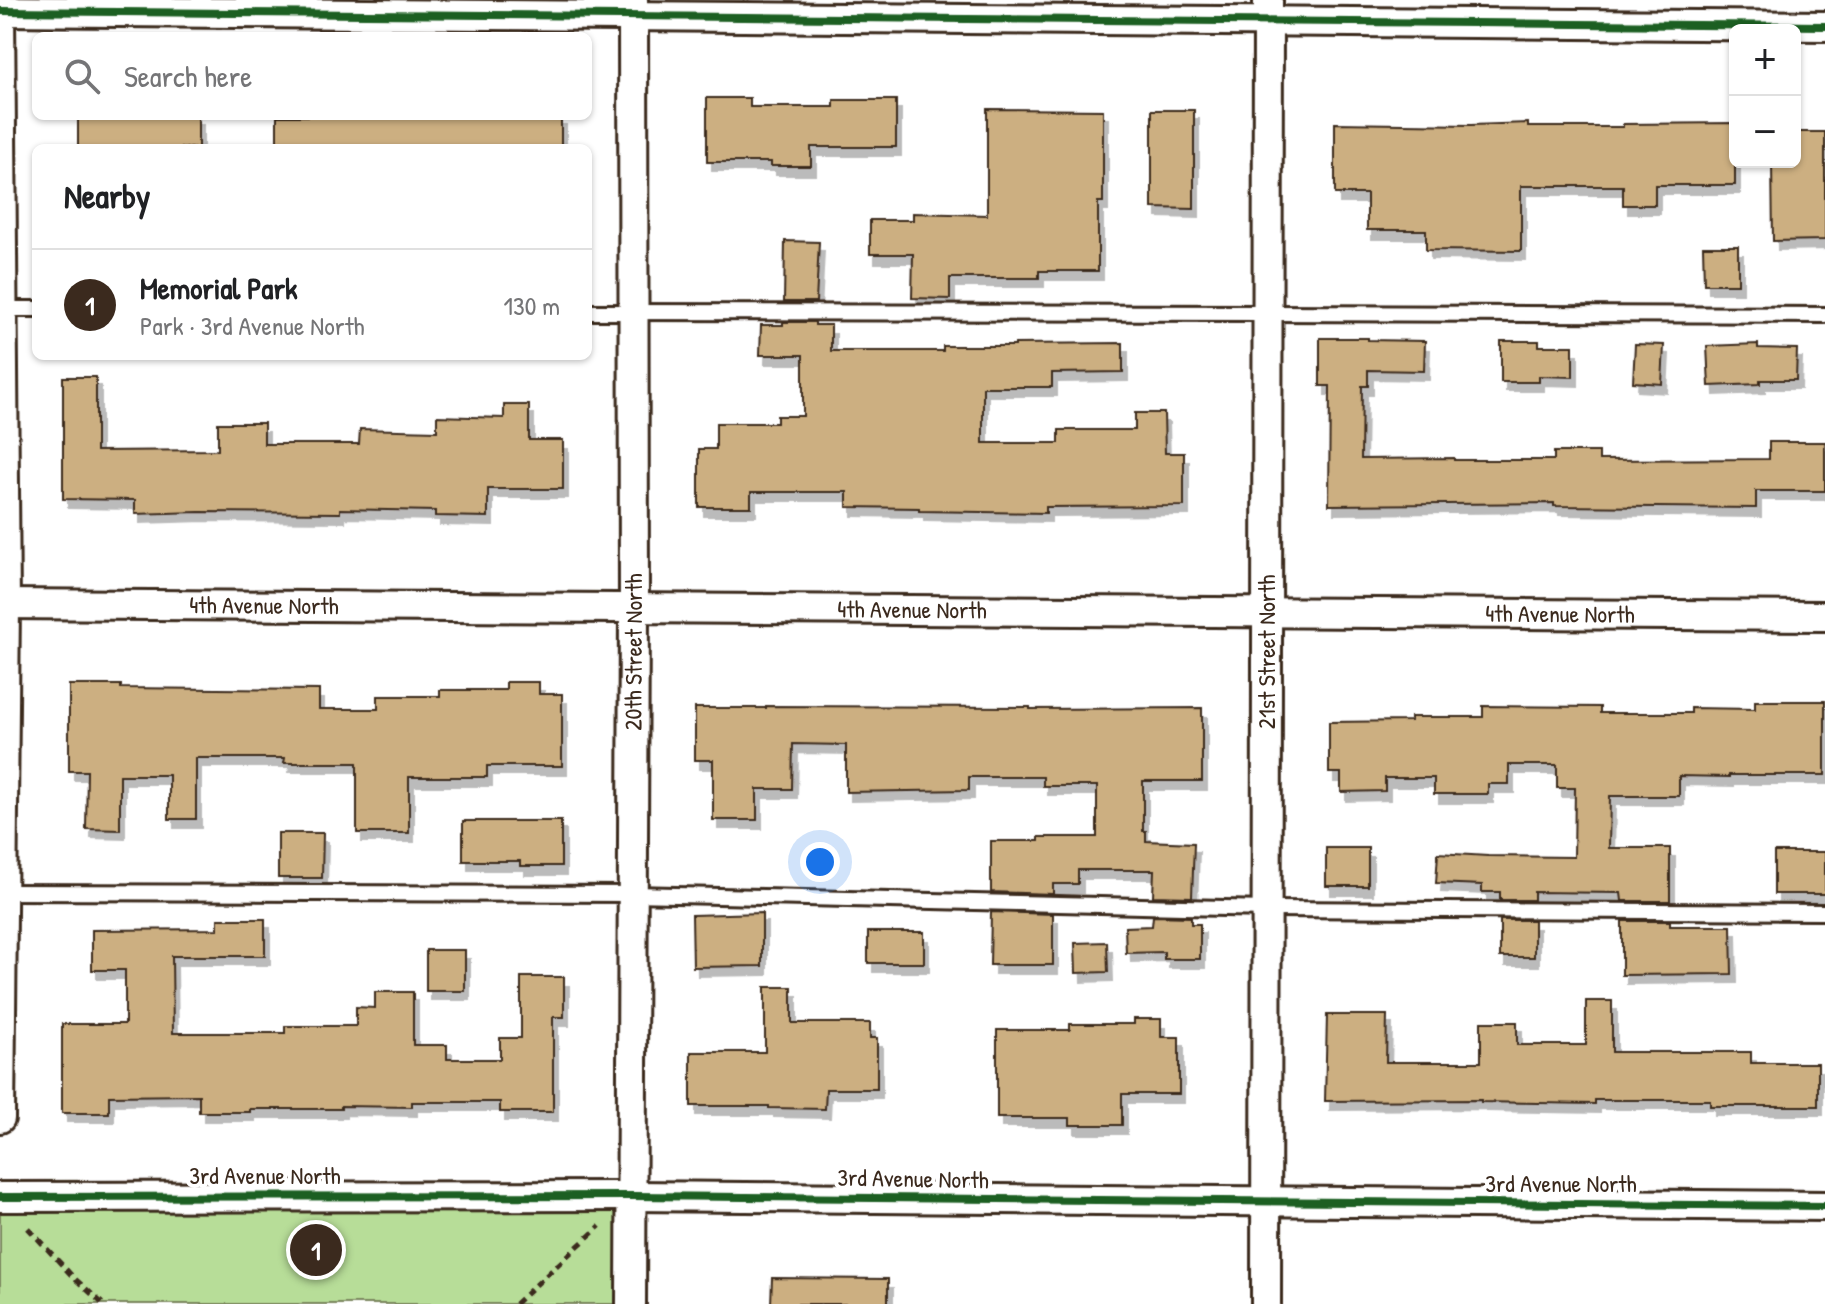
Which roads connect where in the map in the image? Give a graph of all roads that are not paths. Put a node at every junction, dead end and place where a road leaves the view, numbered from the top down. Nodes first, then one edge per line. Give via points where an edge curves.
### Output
1 (0, 0) edge
2 (633, 8) edge
3 (0, 11) edge
4 (1268, 11) edge
5 (1825, 26) edge
6 (1, 309) edge
7 (32, 309) edge
8 (592, 312) edge
9 (634, 313) junction
10 (1267, 313) junction
11 (1825, 315) edge
12 (2, 604) edge
13 (634, 609) junction
14 (1266, 613) junction
15 (1825, 616) edge
16 (1, 892) edge
17 (633, 894) junction
18 (1266, 909) junction
19 (1825, 912) edge
20 (0, 1118) edge
21 (632, 1196) junction
22 (0, 1197) edge
23 (1266, 1202) junction
24 (1825, 1206) edge
25 (631, 1304) edge
26 (1266, 1304) edge

1 - 3 street
2 - 3 street
2 - 4 street
2 - 9 street, 20th Street North
3 - 6 street
4 - 5 street
4 - 10 street, 21st Street North
6 - 7 lane
6 - 12 street
8 - 9 lane
9 - 10 lane
9 - 13 street, 20th Street North
10 - 11 lane
10 - 14 street, 21st Street North
12 - 13 street, 4th Avenue North
12 - 16 street
13 - 14 street, 4th Avenue North
13 - 17 street, 20th Street North
14 - 15 street, 4th Avenue North
14 - 18 street, 21st Street North
16 - 17 lane
16 - 20 street
17 - 18 lane
17 - 21 street, 20th Street North
18 - 19 lane
18 - 23 street, 21st Street North
21 - 22 street, 3rd Avenue North
21 - 23 street, 3rd Avenue North
21 - 25 street, 20th Street North
23 - 24 street, 3rd Avenue North
23 - 26 street, 21st Street North

